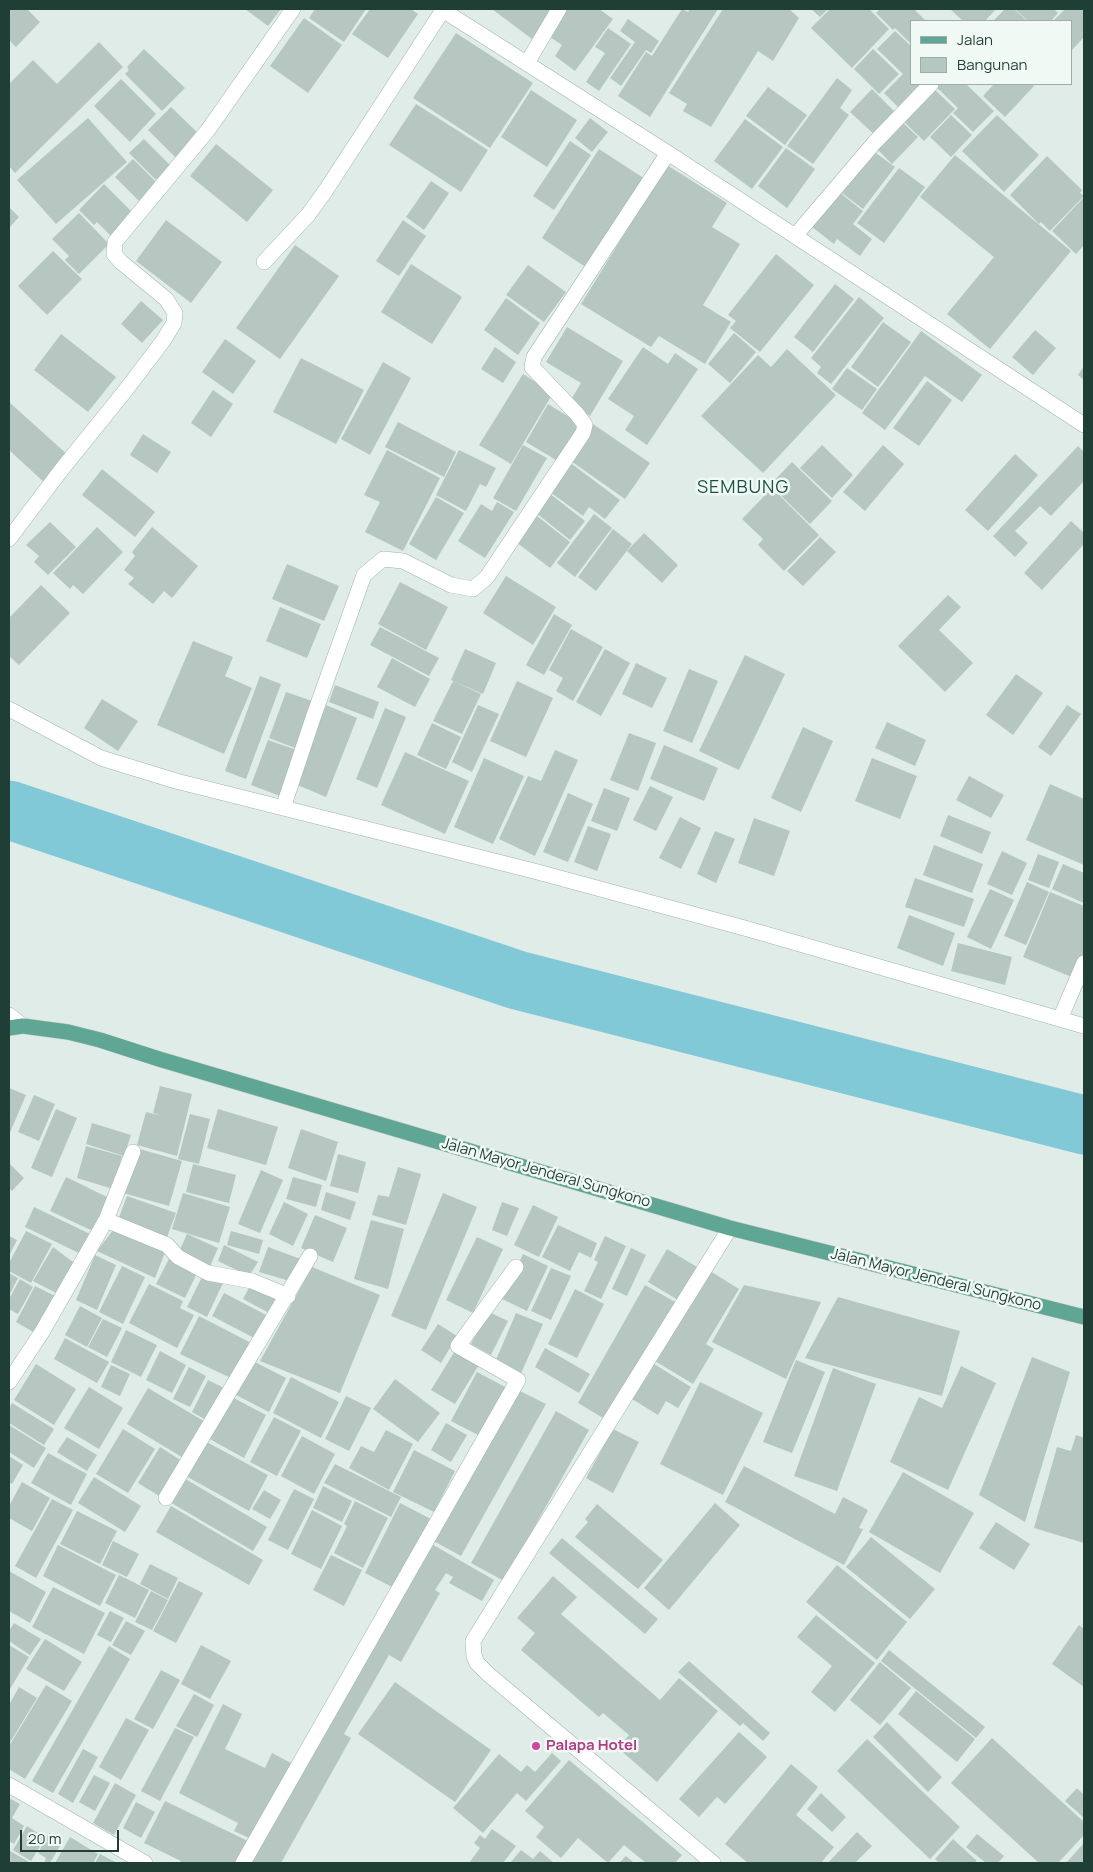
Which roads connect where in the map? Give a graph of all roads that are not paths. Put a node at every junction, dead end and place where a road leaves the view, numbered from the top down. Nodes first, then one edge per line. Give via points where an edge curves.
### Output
1 (293, 9) edge
2 (442, 9) edge
3 (559, 9) edge
4 (527, 64) junction
5 (930, 85) edge
6 (668, 153) junction
7 (795, 236) junction
8 (264, 262) dead end
9 (1084, 425) edge
10 (9, 539) edge
11 (9, 698) edge
12 (9, 709) edge
13 (39, 726) junction
14 (283, 808) junction
15 (1084, 963) edge
16 (9, 1015) edge
17 (1060, 1019) junction
18 (1084, 1026) edge
19 (16, 1027) edge
20 (133, 1152) dead end
21 (106, 1220) junction
22 (730, 1228) junction
23 (310, 1256) dead end
24 (516, 1267) dead end
25 (288, 1296) junction
26 (1084, 1317) edge
27 (9, 1382) edge
28 (166, 1498) dead end
29 (9, 1785) edge
30 (145, 1863) edge
31 (243, 1863) edge
32 (713, 1863) edge

1 - 10 street via 208,130 115,242 114,254 166,299 175,313 174,323
2 - 4 street
2 - 8 street via 326,190 308,215
3 - 4 street
4 - 6 street
5 - 7 street via 875,142
6 - 7 street
6 - 14 street via 534,357 532,367 577,414 585,425 583,433 487,577 473,589 450,585 403,561 384,559 364,575
7 - 9 street
11 - 13 street
12 - 13 street
13 - 14 street via 101,758
14 - 17 street via 544,873
15 - 17 street
16 - 19 street
17 - 18 street
19 - 22 main road, Jalan Mayor Jenderal Sungkono via 68,1032 100,1040
20 - 21 street
21 - 25 street via 167,1245 178,1257 208,1273 252,1281
21 - 27 street via 42,1332
22 - 26 main road, Jalan Mayor Jenderal Sungkono
22 - 32 street via 473,1641 477,1663 488,1674
23 - 25 street
24 - 31 street via 458,1346 518,1380
25 - 28 street
29 - 30 street

